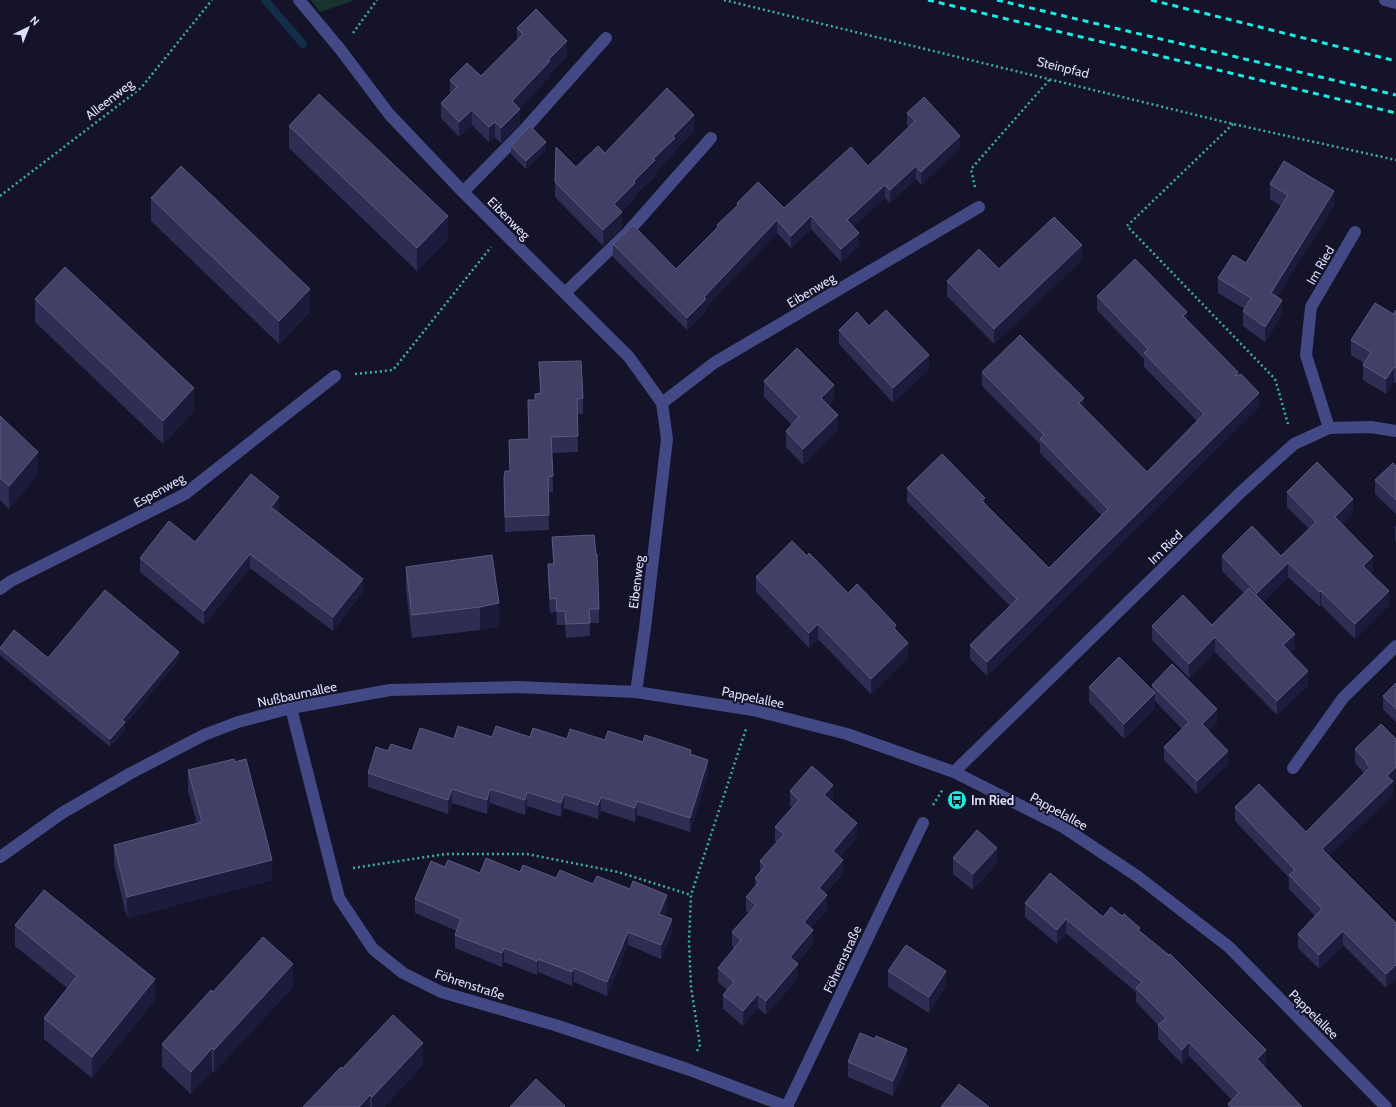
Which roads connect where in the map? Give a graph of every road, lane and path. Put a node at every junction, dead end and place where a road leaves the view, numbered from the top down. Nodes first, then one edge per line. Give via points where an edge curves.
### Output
1 (212, 0) edge
2 (298, 0) edge
3 (376, 0) edge
4 (724, 0) edge
5 (1385, 0) edge
6 (1396, 3) edge
7 (606, 38) dead end
8 (340, 49) junction
9 (1051, 78) junction
10 (1233, 124) junction
11 (711, 138) dead end
12 (1396, 160) edge
13 (463, 192) junction
14 (0, 196) edge
15 (979, 207) joint
16 (503, 232) junction
17 (1355, 232) dead end
18 (565, 294) junction
19 (335, 376) joint
20 (662, 403) junction
21 (1329, 428) junction
22 (1396, 431) edge
23 (1294, 444) junction
24 (0, 589) edge
25 (1396, 646) edge
26 (636, 692) junction
27 (291, 708) junction
28 (753, 710) junction
29 (1293, 768) dead end
30 (954, 772) junction
31 (922, 823) joint
32 (0, 857) edge
33 (332, 872) junction
34 (691, 895) junction
35 (687, 1069) junction
36 (788, 1107) edge
37 (1386, 1107) edge

1 - 14 path, Alleenweg via 141,88
2 - 8 street
3 - 8 path
4 - 9 path, Steinpfad
5 - 6 street
7 - 13 street via 524,130
8 - 13 street, Eibenweg via 389,114
9 - 10 path, Steinpfad
9 - 15 path via 971,169
10 - 12 path, Steinpfad
10 - 23 path via 1127,226 1275,379
11 - 18 street via 627,233
13 - 16 street, Eibenweg
15 - 20 street, Eibenweg via 714,363
16 - 18 street, Eibenweg
16 - 19 path via 393,370
17 - 21 street, Im Ried via 1311,307 1306,355
18 - 20 street, Eibenweg via 629,357
19 - 24 street, Espenweg via 185,494 11,581
20 - 26 street, Eibenweg via 667,439
21 - 22 street, Im Ried via 1371,427
21 - 23 street, Im Ried
23 - 30 street, Im Ried via 1241,492
25 - 29 street via 1343,698
26 - 27 street, Nußbaumallee via 517,687 390,690
26 - 28 street, Pappelallee
27 - 32 street, Nußbaumallee via 238,722 204,735 130,773 62,814
27 - 33 street, Föhrenstraße
28 - 30 street, Pappelallee via 847,734
28 - 34 path
30 - 31 path
30 - 37 street, Pappelallee via 1063,827 1143,881 1229,948
31 - 36 street, Föhrenstraße
33 - 34 path via 445,854 527,854 618,872
33 - 35 street, Föhrenstraße via 339,898 373,949 403,973 441,992 555,1025
34 - 35 path via 691,987 700,1045
35 - 36 street, Föhrenstraße

